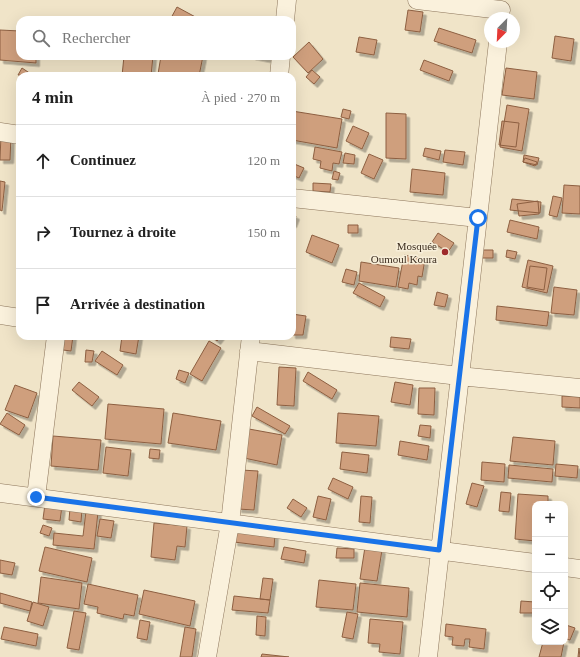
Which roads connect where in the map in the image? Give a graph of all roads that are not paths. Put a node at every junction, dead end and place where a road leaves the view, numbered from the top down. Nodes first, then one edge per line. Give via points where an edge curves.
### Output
1 (287, 0) edge
2 (417, 0) edge
3 (502, 9) edge
4 (285, 16) edge
5 (497, 48) edge
6 (281, 60) edge
7 (279, 72) edge
8 (0, 132) edge
9 (16, 134) edge
10 (296, 198) edge
11 (478, 218) junction
12 (0, 315) edge
13 (16, 317) edge
14 (56, 340) edge
15 (250, 343) edge
16 (459, 376) junction
17 (580, 388) edge
18 (0, 493) edge
19 (36, 497) junction
20 (230, 523) junction
21 (439, 550) junction
22 (532, 563) edge
23 (568, 567) edge
24 (580, 569) edge
25 (207, 657) edge
26 (428, 657) edge

1 - 4 street
2 - 3 street
5 - 11 street
6 - 7 street
8 - 9 street
10 - 11 street
11 - 16 street
12 - 13 street
14 - 19 street
15 - 16 street
15 - 20 street
16 - 17 street
16 - 21 street
18 - 19 street
19 - 20 street
20 - 21 street
20 - 25 street
21 - 22 street
21 - 26 street
23 - 24 street

